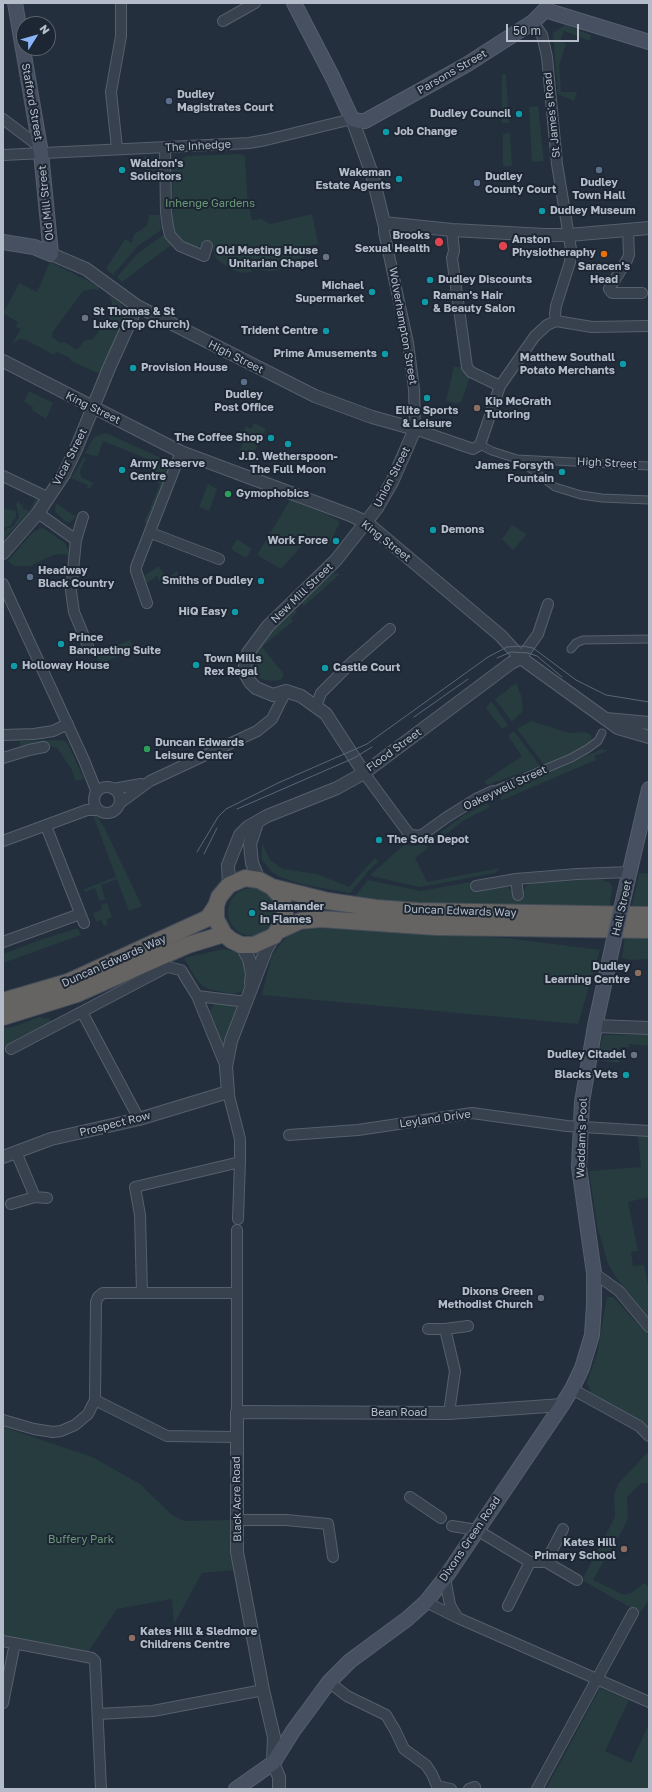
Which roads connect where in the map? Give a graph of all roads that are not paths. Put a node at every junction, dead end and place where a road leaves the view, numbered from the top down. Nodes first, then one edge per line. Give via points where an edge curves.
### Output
1 (15, 3) edge
2 (121, 3) edge
3 (255, 3) edge
4 (294, 3) edge
5 (541, 6) edge
6 (223, 21) dead end
7 (533, 22) junction
8 (649, 42) edge
9 (3, 119) edge
10 (352, 119) junction
11 (117, 148) junction
12 (165, 148) junction
13 (40, 150) junction
14 (3, 155) edge
15 (384, 223) junction
16 (649, 228) edge
17 (452, 230) junction
18 (628, 230) junction
19 (569, 235) junction
20 (3, 242) edge
21 (207, 246) dead end
22 (51, 254) junction
23 (642, 293) dead end
24 (137, 306) junction
25 (556, 321) junction
26 (649, 326) edge
27 (3, 361) edge
28 (500, 386) junction
29 (94, 408) junction
30 (415, 429) junction
31 (481, 442) junction
32 (181, 452) junction
33 (518, 459) junction
34 (649, 466) edge
35 (3, 476) edge
36 (49, 498) junction
37 (649, 500) edge
38 (38, 512) junction
39 (83, 516) dead end
40 (366, 522) junction
41 (151, 533) junction
42 (76, 540) junction
43 (3, 553) edge
44 (219, 559) dead end
45 (3, 584) edge
46 (147, 603) dead end
47 (548, 604) dead end
48 (390, 629) dead end
49 (649, 639) edge
50 (88, 646) dead end
51 (571, 649) dead end
52 (521, 658) junction
53 (286, 691) junction
54 (316, 706) junction
55 (603, 718) junction
56 (649, 723) edge
57 (68, 724) junction
58 (602, 733) dead end
59 (3, 734) edge
60 (649, 736) edge
61 (44, 747) dead end
62 (3, 758) edge
63 (84, 760) junction
64 (364, 772) junction
65 (150, 781) junction
66 (110, 788) junction
67 (649, 789) edge
68 (493, 791) joint
69 (96, 802) junction
70 (120, 803) junction
71 (257, 823) junction
72 (46, 826) junction
73 (3, 841) edge
74 (630, 872) junction
75 (516, 879) junction
76 (266, 884) junction
77 (229, 885) junction
78 (476, 886) dead end
79 (518, 895) dead end
80 (216, 906) junction
81 (649, 915) edge
82 (649, 930) edge
83 (224, 934) junction
84 (276, 934) junction
85 (3, 942) edge
86 (241, 945) junction
87 (197, 996) junction
88 (249, 998) junction
89 (3, 1001) edge
90 (82, 1012) junction
91 (3, 1017) edge
92 (595, 1026) junction
93 (649, 1028) edge
94 (11, 1049) dead end
95 (226, 1067) junction
96 (228, 1092) junction
97 (139, 1119) junction
98 (581, 1127) junction
99 (649, 1130) edge
100 (289, 1135) dead end
101 (16, 1152) junction
102 (3, 1157) edge
103 (240, 1162) junction
104 (36, 1197) junction
105 (47, 1198) dead end
106 (10, 1204) dead end
107 (238, 1219) dead end
108 (237, 1230) dead end
109 (594, 1273) junction
110 (142, 1293) junction
111 (236, 1293) junction
112 (468, 1326) dead end
113 (649, 1327) edge
114 (428, 1329) dead end
115 (445, 1329) junction
116 (572, 1389) junction
117 (95, 1400) junction
118 (562, 1405) junction
119 (237, 1412) junction
120 (449, 1413) junction
121 (3, 1420) edge
122 (649, 1436) edge
123 (236, 1437) junction
124 (410, 1497) dead end
125 (441, 1518) dead end
126 (236, 1520) junction
127 (452, 1526) dead end
128 (563, 1529) dead end
129 (477, 1530) junction
130 (333, 1557) dead end
131 (530, 1562) junction
132 (546, 1562) junction
133 (445, 1578) junction
134 (577, 1580) dead end
135 (426, 1602) junction
136 (508, 1606) dead end
137 (633, 1612) dead end
138 (458, 1618) junction
139 (3, 1641) edge
140 (15, 1643) junction
141 (595, 1680) junction
142 (329, 1682) junction
143 (263, 1690) junction
144 (649, 1702) edge
145 (3, 1703) edge
146 (98, 1714) junction
147 (274, 1764) junction
148 (101, 1789) edge
149 (236, 1789) edge
150 (279, 1789) edge
151 (451, 1789) edge
152 (537, 1789) edge

1 - 13 main road, Stafford Street
2 - 11 street via 121,36 111,92
3 - 6 street
4 - 10 main road, Wolverhampton Street
5 - 7 main road, Parsons Street
5 - 8 main road
7 - 10 main road, Parsons Street via 466,65 365,121
7 - 19 street, St James's Road via 544,42 557,164
9 - 13 street
10 - 12 street, The Inhedge via 266,140
10 - 15 street, Wolverhampton Street via 372,174
11 - 12 street, The Inhedge
11 - 13 street, The Inhedge
12 - 21 street via 166,212 170,235 180,246 204,256
13 - 14 street, The Inhedge
13 - 22 main road, Old Mill Street
15 - 17 street
15 - 30 street, Wolverhampton Street via 408,343 414,389
16 - 18 street
17 - 19 street
17 - 28 street via 452,258 467,367 471,372
18 - 19 street
18 - 23 street via 628,260 608,289 612,293
19 - 25 street, St James's Road via 570,262 556,306
20 - 22 main road, High Street
22 - 24 street, High Street via 86,269
24 - 29 street, Vicar Street
24 - 30 street, High Street via 315,396 372,417
25 - 26 street via 592,327
25 - 28 street via 535,336
27 - 29 street, King Street
28 - 31 street
29 - 32 street, King Street
29 - 36 street, Vicar Street via 76,449
30 - 31 street, High Street via 473,449
30 - 40 street, Union Street via 392,482
31 - 33 street, High Street via 492,451
32 - 40 street, King Street
32 - 41 street
33 - 34 street, High Street
33 - 37 street, High Street via 555,487 574,493 602,498
35 - 36 street
36 - 38 street, Vicar Street
38 - 42 street
38 - 43 street, Vicar Street
39 - 42 street
40 - 52 street, King Street via 501,636
40 - 53 street, New Mill Street via 336,560 268,626 248,653 245,667 250,682 256,688 273,694
41 - 44 street
41 - 46 street via 136,571
42 - 50 street via 71,591 74,612
45 - 57 street
47 - 52 street via 538,634
48 - 54 street via 321,693
49 - 51 street via 583,640
52 - 55 street, King Street
52 - 64 street, Flood Street
53 - 54 street via 301,696
53 - 65 street via 272,719 257,731
54 - 64 street via 332,721
55 - 56 street, King Street
55 - 60 street, King Street via 618,728
57 - 59 street via 53,731 34,734
57 - 63 street
58 - 68 street, Oakeywell Street via 598,741 577,755
61 - 62 street
63 - 66 street
63 - 69 street via 96,790
64 - 68 street, Oakeywell Street via 409,834 417,836
64 - 71 street, Flood Street via 337,788 267,816
65 - 66 street via 125,788
65 - 70 street
66 - 69 street via 101,789
66 - 70 street via 118,793
67 - 74 main road, Hall Street
69 - 70 street via 106,813 117,808
69 - 72 street via 87,810
71 - 76 street via 250,844 252,862
71 - 77 street, Flood Street via 248,827 234,847 228,865
72 - 73 street
72 - 85 street via 82,918
74 - 75 street
74 - 92 main road, Hall Street, bridge
75 - 78 street
75 - 79 street
76 - 77 highway via 245,878
76 - 81 highway, Duncan Edwards Way via 328,900 376,908
76 - 84 highway via 280,896 285,908 285,918
77 - 80 highway via 219,897
80 - 83 highway via 216,919
80 - 89 highway, Duncan Edwards Way via 208,918 68,982
82 - 84 highway, Duncan Edwards Way via 436,927 315,919 300,921
83 - 86 highway
83 - 91 highway, Duncan Edwards Way via 188,945 77,994
84 - 86 highway via 254,945
84 - 88 street via 266,950
86 - 88 street via 250,959 252,974
87 - 88 street
87 - 90 street via 181,970 167,967
87 - 95 street
88 - 95 street via 232,1041
90 - 94 street
90 - 97 street
92 - 93 street
92 - 98 main road, Waddam's Pool via 584,1083
95 - 96 street
96 - 97 street, Prospect Row
96 - 103 street via 240,1139
97 - 101 street, Prospect Row via 51,1139
98 - 99 street, Leyland Drive
98 - 100 street, Leyland Drive via 472,1113 358,1130
98 - 109 main road, Waddam's Pool via 579,1167
101 - 102 street, Prospect Row
101 - 104 street
103 - 107 street
103 - 110 street via 135,1187 140,1215
104 - 105 street
104 - 106 street
108 - 111 street, Black Acre Road
109 - 113 street via 619,1291
109 - 116 main road, Dixons Green Road via 592,1335
110 - 111 street
110 - 117 street via 103,1293 98,1297
111 - 119 street, Black Acre Road
112 - 115 street
114 - 115 street
115 - 120 street via 455,1371
116 - 118 main road, Dixons Green Road
116 - 122 street via 639,1426
117 - 121 street via 82,1420 61,1431 34,1429
117 - 123 street via 167,1436
118 - 120 street, Bean Road
118 - 129 main road, Dixons Green Road
119 - 120 street, Bean Road
119 - 123 street, Black Acre Road
123 - 126 street, Black Acre Road
124 - 125 street
126 - 130 street via 286,1520 328,1524
126 - 143 street, Black Acre Road via 237,1552
127 - 129 street
128 - 132 street
129 - 131 street
129 - 133 main road, Dixons Green Road
131 - 132 street
131 - 136 street
132 - 134 street
133 - 135 main road, Dixons Green Road
133 - 138 street via 450,1605
135 - 138 street
135 - 142 main road, Dixons Green Road via 350,1661
137 - 141 street
138 - 141 street
139 - 140 street
140 - 145 street
140 - 146 street via 92,1658 95,1661
141 - 144 street
141 - 152 street
142 - 147 main road, Dixons Green Road via 292,1732
142 - 151 street via 347,1696 386,1714 404,1749 426,1765 437,1786
143 - 146 street via 153,1711
143 - 147 street, Black Acre Road via 274,1737
146 - 148 street
147 - 149 main road
147 - 150 street, Black Acre Road via 279,1777

